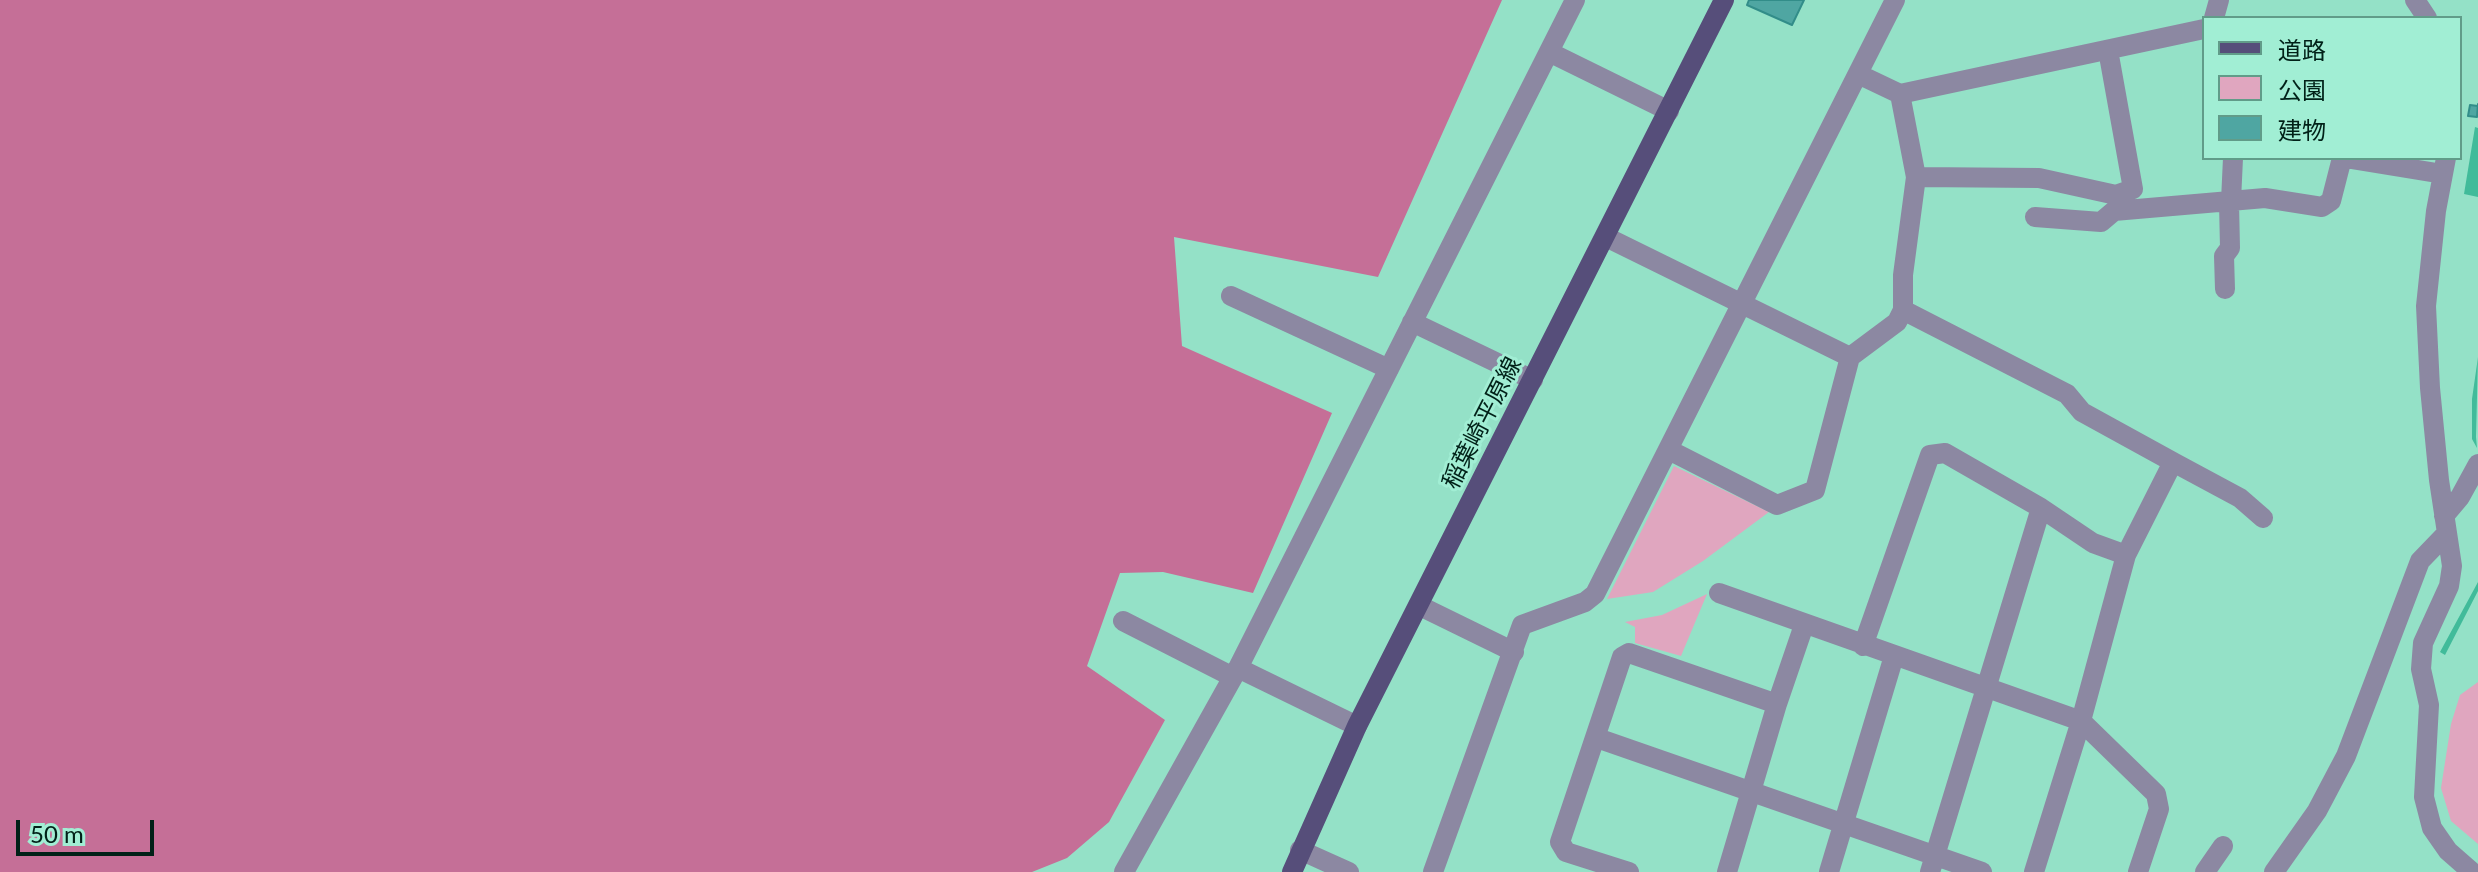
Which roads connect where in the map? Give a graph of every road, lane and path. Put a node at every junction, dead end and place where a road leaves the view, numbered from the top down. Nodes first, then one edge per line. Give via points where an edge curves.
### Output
1 (1575, 0) edge
2 (1724, 0) edge
3 (1895, 0) edge
4 (2202, 29) edge
5 (2108, 50) junction
6 (1549, 52) junction
7 (1858, 74) junction
8 (1900, 94) junction
9 (1669, 111) junction
10 (2233, 160) edge
11 (2343, 160) edge
12 (2369, 160) edge
13 (2444, 166) edge
14 (1916, 177) junction
15 (2230, 202) junction
16 (2035, 217) dead end
17 (1606, 237) junction
18 (2225, 289) dead end
19 (1231, 296) dead end
20 (1741, 304) junction
21 (1903, 310) junction
22 (1412, 322) junction
23 (1850, 357) junction
24 (1389, 369) junction
25 (1533, 380) junction
26 (1669, 450) junction
27 (2173, 462) junction
28 (2478, 464) edge
29 (2041, 508) junction
30 (2263, 518) dead end
31 (2445, 525) junction
32 (2126, 555) junction
33 (1719, 593) dead end
34 (1420, 606) junction
35 (1123, 621) dead end
36 (1804, 625) junction
37 (1863, 646) junction
38 (1514, 652) junction
39 (1894, 656) junction
40 (1236, 672) junction
41 (1985, 688) junction
42 (1777, 704) junction
43 (2081, 721) junction
44 (1357, 726) junction
45 (1597, 738) junction
46 (1751, 793) junction
47 (1843, 823) junction
48 (2223, 846) dead end
49 (1300, 850) junction
50 (1933, 864) edge
51 (1124, 872) edge
52 (1292, 872) edge
53 (1349, 872) edge
54 (1433, 872) edge
55 (1629, 872) edge
56 (1727, 872) edge
57 (1829, 872) edge
58 (1982, 872) edge
59 (2034, 872) edge
60 (2138, 872) edge
61 (2205, 872) edge
62 (2274, 872) edge
63 (2472, 872) edge

1 - 6 street
2 - 9 main road, 稲葉崎平原線
3 - 7 street
4 - 5 street
5 - 8 street
5 - 14 street via 2133,189 2116,195 2039,178
6 - 9 street
6 - 22 street
7 - 8 street
7 - 20 street
8 - 14 street
9 - 17 main road, 稲葉崎平原線
10 - 15 street
11 - 15 street via 2331,201 2322,207 2265,198
12 - 13 street
13 - 31 street via 2426,306
14 - 21 street
15 - 16 street via 2114,211 2101,222
15 - 18 street
17 - 20 street
17 - 25 main road, 稲葉崎平原線
19 - 24 street
20 - 23 street
20 - 26 street
21 - 23 street via 1897,322
21 - 27 street via 2067,394 2082,412
22 - 24 street
22 - 25 street
23 - 26 street via 1815,490 1777,505
24 - 40 street
25 - 34 main road, 稲葉崎平原線
26 - 38 street via 1595,594 1522,625
27 - 30 street via 2240,498
27 - 32 street
28 - 31 street
29 - 32 street via 2093,543
29 - 37 street via 1945,453 1930,455
29 - 41 street
31 - 62 street via 2420,561 2346,756 2317,811
31 - 63 street via 2452,566 2449,586 2423,643 2421,669 2429,705 2424,797 2432,828
32 - 43 street
33 - 36 street
34 - 38 street
34 - 44 main road, 稲葉崎平原線
35 - 40 street
36 - 37 street
36 - 42 street
37 - 39 street
38 - 54 street
39 - 41 street
39 - 47 street
40 - 44 street
40 - 51 street
41 - 43 street
41 - 50 street
42 - 45 street via 1629,653 1622,657
42 - 46 street
43 - 59 street
43 - 60 street via 2156,794 2159,809
44 - 49 main road, 稲葉崎平原線
45 - 46 street
45 - 55 street via 1560,842 1566,852
46 - 47 street
46 - 56 street
47 - 50 street
47 - 57 street
48 - 61 street
49 - 52 main road, 稲葉崎平原線
49 - 53 street
50 - 58 street

